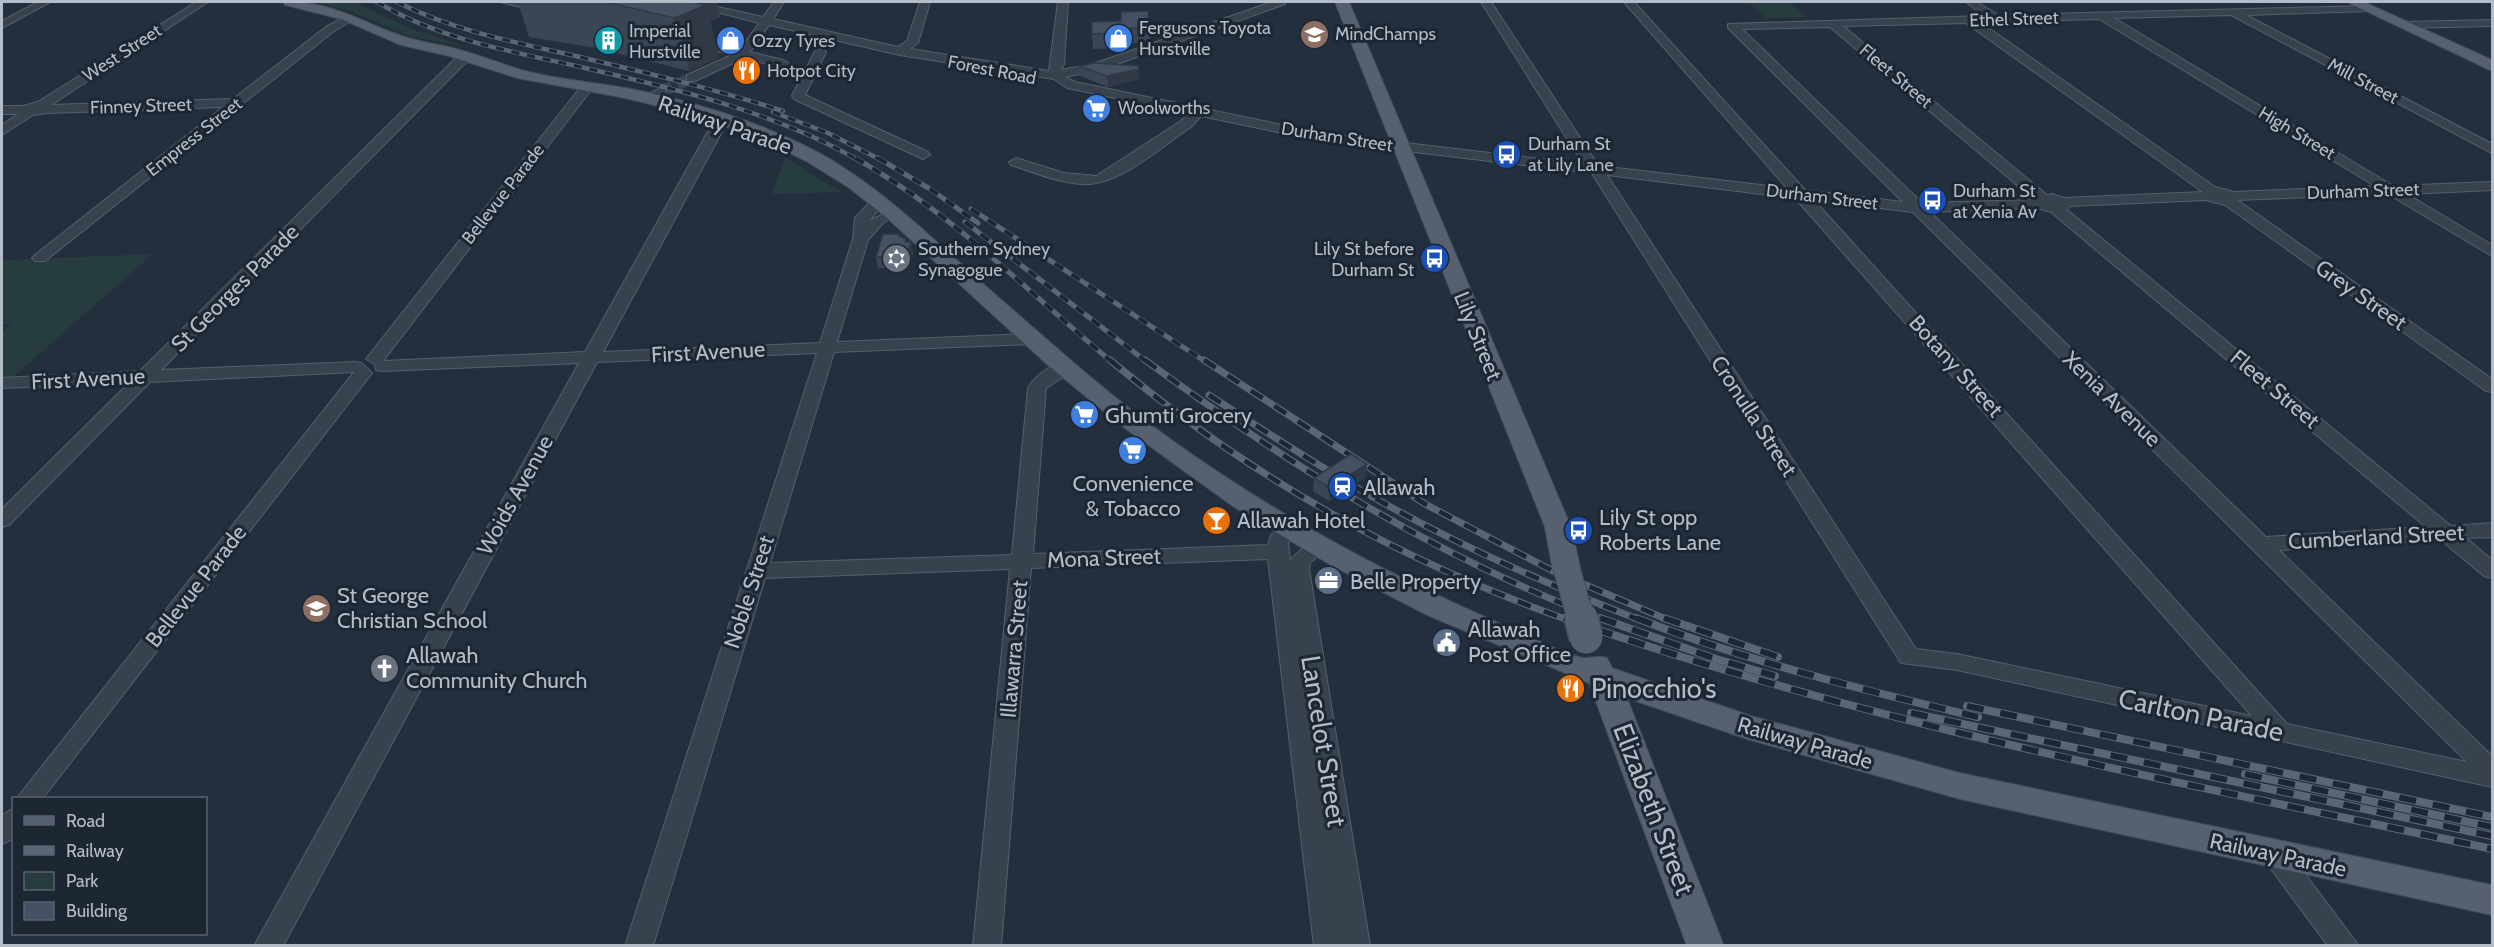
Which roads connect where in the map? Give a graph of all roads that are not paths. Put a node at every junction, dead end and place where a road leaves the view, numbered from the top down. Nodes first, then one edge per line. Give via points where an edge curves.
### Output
1 (45, 2) edge
2 (203, 2) edge
3 (290, 2) edge
4 (505, 2) edge
5 (683, 2) edge
6 (779, 2) edge
7 (925, 2) edge
8 (1063, 2) edge
9 (1281, 2) edge
10 (1342, 2) edge
11 (1486, 2) edge
12 (1629, 2) edge
13 (1971, 2) edge
14 (2131, 2) edge
15 (2354, 2) edge
16 (2368, 8) junction
17 (555, 11) dead end
18 (2233, 12) junction
19 (2156, 15) junction
20 (2102, 16) junction
21 (350, 18) junction
22 (7, 19) edge
23 (1996, 19) junction
24 (1969, 20) junction
25 (766, 21) junction
26 (2493, 23) edge
27 (1834, 24) junction
28 (2, 25) edge
29 (2404, 25) junction
30 (1732, 26) joint
31 (678, 37) edge
32 (846, 40) junction
33 (749, 42) junction
34 (865, 44) junction
35 (712, 46) junction
36 (823, 50) junction
37 (900, 51) junction
38 (743, 54) junction
39 (469, 57) junction
40 (778, 63) junction
41 (801, 63) junction
42 (720, 65) junction
43 (2493, 66) edge
44 (1065, 74) junction
45 (691, 78) tunnel mouth
46 (587, 87) junction
47 (238, 103) junction
48 (44, 107) junction
49 (2, 110) edge
50 (26, 112) junction
51 (1197, 112) junction
52 (715, 116) junction
53 (739, 125) junction
54 (2, 131) edge
55 (711, 139) junction
56 (1402, 147) junction
57 (2493, 149) edge
58 (923, 155) dead end
59 (1016, 162) dead end
60 (1595, 170) junction
61 (2493, 186) edge
62 (2391, 189) junction
63 (2210, 194) junction
64 (1804, 195) junction
65 (2231, 199) junction
66 (2039, 200) junction
67 (2059, 205) junction
68 (886, 207) junction
69 (1917, 208) junction
70 (2493, 251) edge
71 (40, 258) dead end
72 (1033, 339) junction
73 (828, 346) junction
74 (590, 358) junction
75 (369, 366) junction
76 (1065, 368) junction
77 (147, 376) junction
78 (5, 386) edge
79 (2493, 387) edge
80 (2, 520) edge
81 (2493, 530) edge
82 (2447, 533) junction
83 (2260, 544) junction
84 (1299, 552) junction
85 (1023, 561) junction
86 (756, 571) junction
87 (2493, 571) edge
88 (1909, 657) joint
89 (1599, 675) junction
90 (2282, 733) junction
91 (2493, 771) edge
92 (2493, 777) edge
93 (30, 797) edge
94 (12, 820) edge
95 (2, 833) edge
96 (2275, 854) junction
97 (2493, 900) edge
98 (268, 945) edge
99 (639, 945) edge
100 (987, 945) edge
101 (1328, 945) edge
102 (1356, 945) edge
103 (1706, 945) edge
104 (2345, 945) edge

1 - 22 street
2 - 48 street, West Street
3 - 21 main road, Railway Parade
4 - 17 street
5 - 25 street, Forest Road
6 - 25 street
7 - 37 street via 912,43
8 - 44 street
9 - 44 street, Forest Road via 1149,48 1100,71
10 - 56 main road, Lily Street
11 - 60 street, Cronulla Street
12 - 64 street, Botany Street
13 - 23 street
14 - 19 street
15 - 16 main road
16 - 18 street, Ethel Street
16 - 29 main road
18 - 19 street, Ethel Street
18 - 57 street, Mill Street
19 - 20 street, Ethel Street
20 - 23 street, Ethel Street
20 - 62 street, High Street
21 - 39 main road, Railway Parade via 405,42
21 - 47 street, Empress Street via 330,29
22 - 28 street
23 - 24 street, Ethel Street
24 - 27 street, Ethel Street
24 - 63 street
25 - 32 street, Forest Road
25 - 33 street
26 - 29 street
27 - 30 street, Ethel Street
27 - 66 street, Fleet Street
29 - 43 main road
30 - 69 street, Xenia Avenue
31 - 35 street
32 - 34 street, Forest Road
32 - 36 street
33 - 35 street
33 - 38 street
34 - 36 street
34 - 37 street, Forest Road
35 - 38 street
35 - 42 street via 728,55
36 - 41 street
37 - 44 street, Forest Road via 1010,76
38 - 40 street
38 - 42 street
39 - 46 main road, Railway Parade via 528,76
39 - 77 street, St Georges Parade via 458,63
40 - 41 street
40 - 42 street via 739,60
41 - 58 street via 805,78 798,93 804,100
42 - 45 street
44 - 51 street, Durham Street via 1094,90
46 - 52 main road, Railway Parade via 654,95
46 - 75 street, Bellevue Parade
47 - 48 street, Finney Street
47 - 71 street, Empress Street
48 - 50 street
49 - 50 street
50 - 54 street
51 - 56 street, Durham Street via 1309,135
51 - 59 street via 1176,131 1096,181 1077,180
52 - 53 main road, Railway Parade
52 - 55 street, Woids Avenue via 718,126
53 - 55 street
53 - 68 main road, Railway Parade via 817,159
55 - 74 street, Woids Avenue
56 - 60 street, Durham Street
56 - 89 main road, Lily Street, bridge via 1558,527
60 - 64 street, Durham Street
60 - 88 street, Cronulla Street
61 - 62 street, Durham Street
62 - 65 street, Durham Street
62 - 70 street, High Street
63 - 65 street
63 - 67 street
64 - 69 street, Durham Street
64 - 90 street, Botany Street
65 - 79 street, Grey Street
66 - 67 street
66 - 69 street, Durham Street
67 - 82 street, Fleet Street
68 - 72 main road, Railway Parade
68 - 73 street, Noble Street via 861,239
69 - 83 street, Xenia Avenue
72 - 73 street, First Avenue
72 - 76 main road, Railway Parade
73 - 74 street, First Avenue
73 - 86 street, Noble Street
74 - 75 street, First Avenue
74 - 98 street, Woids Avenue
75 - 77 street, First Avenue
75 - 93 street, Bellevue Parade
76 - 84 main road, Railway Parade via 1154,439 1293,530
76 - 85 street, Illawarra Street via 1041,381 1037,388
77 - 78 street, First Avenue
77 - 80 street, St Georges Parade
81 - 82 street, Cumberland Street
82 - 83 street, Cumberland Street
82 - 87 street, Fleet Street
83 - 91 street, Xenia Avenue
84 - 85 street, Mona Street
84 - 89 main road, Railway Parade
84 - 101 street, Lancelot Street
84 - 102 street, Lancelot Street
85 - 86 street, Mona Street
85 - 100 street, Illawarra Street
86 - 99 street, Noble Street
88 - 90 street, Carlton Parade via 1957,662
89 - 96 main road, Railway Parade via 1733,722 1880,766
89 - 103 main road, Elizabeth Street via 1615,706
90 - 92 street, Carlton Parade
94 - 95 street
96 - 97 main road, Railway Parade
96 - 104 street

